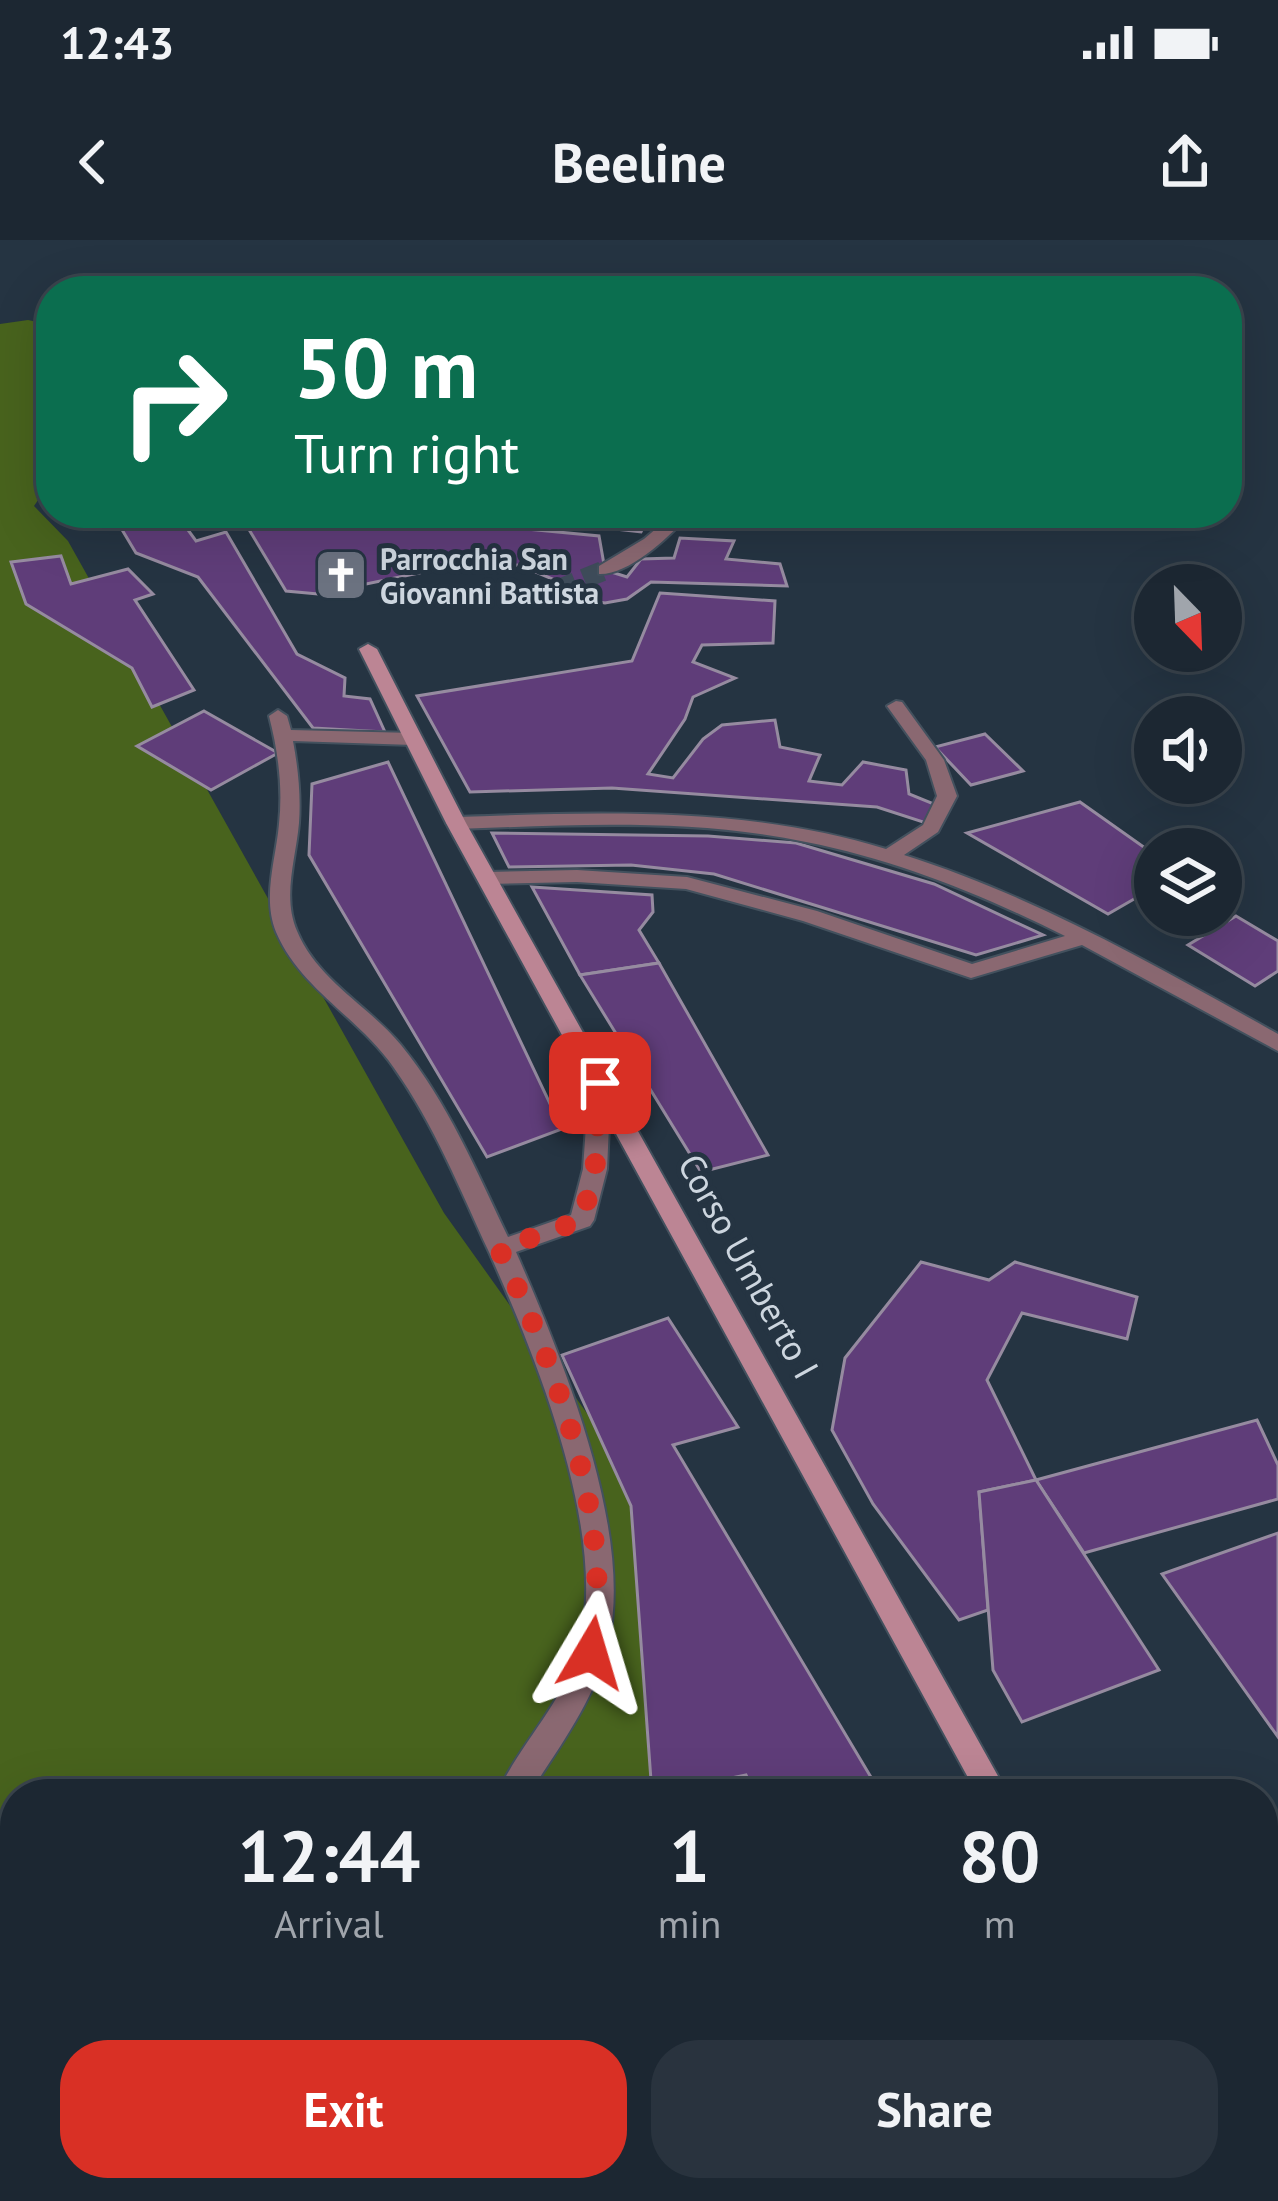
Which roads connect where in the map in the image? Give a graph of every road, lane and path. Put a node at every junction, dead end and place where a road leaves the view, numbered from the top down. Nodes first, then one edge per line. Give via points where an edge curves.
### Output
1 (667, 528) edge
2 (605, 569) tunnel mouth
3 (368, 650) dead end
4 (896, 706) dead end
5 (413, 739) junction
6 (456, 823) junction
7 (890, 856) junction
8 (487, 878) junction
9 (1083, 938) junction
10 (1278, 1044) edge
11 (600, 1083) junction
12 (499, 1249) junction
13 (522, 1779) edge
14 (985, 1779) edge

1 - 2 street
3 - 5 street, Corso Umberto I
4 - 7 street via 935,760 947,796 940,819
5 - 6 street, Corso Umberto I
5 - 12 street via 280,725 290,794 280,910 317,977 405,1066
6 - 7 street via 611,818 725,825
6 - 8 street, Corso Umberto I
7 - 9 street
8 - 9 street via 687,883 971,971
8 - 11 street, Corso Umberto I
9 - 10 street
11 - 12 street via 595,1169 582,1220
11 - 14 street, Corso Umberto I
12 - 13 street via 546,1360 591,1506 599,1583 581,1683

